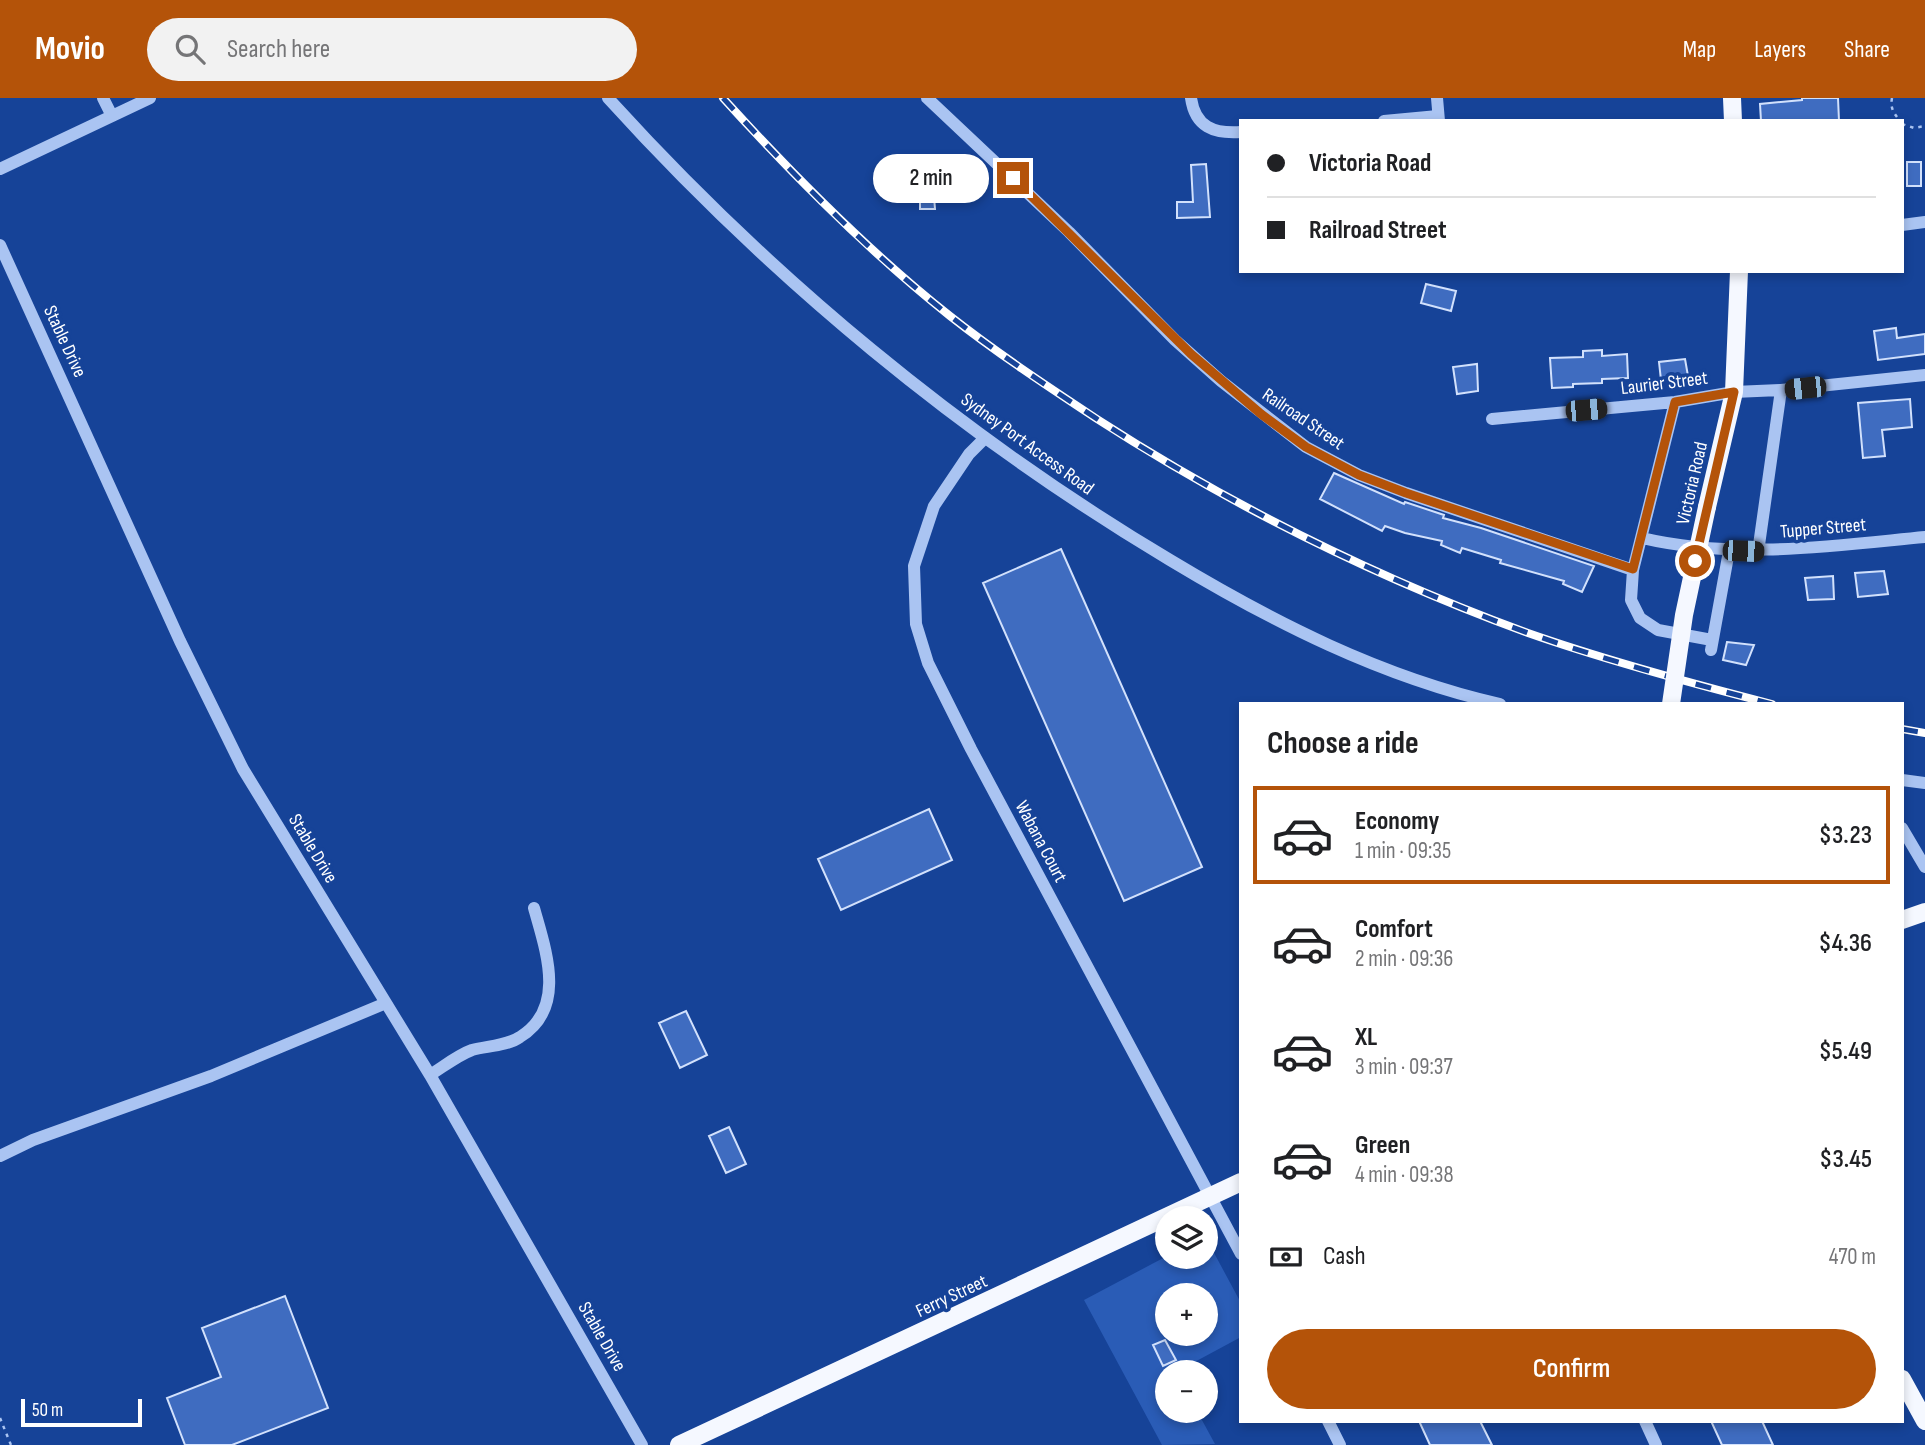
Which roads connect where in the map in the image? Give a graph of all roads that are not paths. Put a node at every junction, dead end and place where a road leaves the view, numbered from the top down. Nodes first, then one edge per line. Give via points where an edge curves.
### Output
1 (103, 98) edge
2 (150, 98) edge
3 (608, 98) edge
4 (927, 98) edge
5 (1191, 98) edge
6 (1437, 98) edge
7 (1732, 98) edge
8 (112, 116) junction
9 (1439, 118) edge
10 (1421, 119) edge
11 (1733, 119) edge
12 (1239, 132) edge
13 (0, 169) edge
14 (1925, 222) edge
15 (1904, 225) edge
16 (0, 245) edge
17 (1739, 273) edge
18 (1925, 375) edge
19 (1781, 390) junction
20 (1734, 392) junction
21 (1675, 402) junction
22 (1492, 419) dead end
23 (985, 438) junction
24 (1925, 537) edge
25 (1642, 538) junction
26 (1729, 551) junction
27 (1758, 552) junction
28 (1633, 569) junction
29 (1493, 702) edge
30 (1671, 702) edge
31 (1904, 780) edge
32 (1925, 783) edge
33 (1904, 831) edge
34 (1925, 867) edge
35 (534, 908) dead end
36 (1925, 912) edge
37 (1904, 919) edge
38 (386, 1003) junction
39 (430, 1076) junction
40 (0, 1156) edge
41 (1239, 1183) edge
42 (1210, 1197) junction
43 (1239, 1250) edge
44 (1904, 1383) edge
45 (1925, 1421) edge
46 (1329, 1423) edge
47 (1646, 1423) edge
48 (642, 1445) edge
49 (679, 1445) edge
50 (1340, 1445) edge
51 (1656, 1445) edge

1 - 8 street
2 - 8 street
3 - 23 street, Sydney Port Access Road via 743,235 849,329
4 - 28 street, Railroad Street via 1203,365 1306,447 1406,493
5 - 12 street via 1205,127
6 - 9 street
7 - 11 main road
8 - 13 street
9 - 10 street
14 - 15 street
16 - 38 street, Stable Drive via 226,736
17 - 20 main road, Victoria Road
18 - 19 street, Laurier Street
19 - 20 street, Laurier Street
19 - 27 street
20 - 21 street, Laurier Street
20 - 30 main road, Victoria Road, bridge via 1684,615
21 - 22 street, Laurier Street
21 - 25 street
23 - 29 street, Sydney Port Access Road via 1098,516 1282,623 1413,680
23 - 42 street, Wabana Court via 933,506 914,566 916,624 928,663 965,737
24 - 27 street, Tupper Street
25 - 26 street, Tupper Street
25 - 28 street
26 - 27 street, Tupper Street
26 - 28 street via 1712,645 1658,630 1640,618 1630,600
31 - 32 street
33 - 34 street
35 - 39 street via 547,955 550,992 541,1020 518,1039 469,1051
36 - 37 main road
38 - 39 street, Stable Drive
38 - 40 street
39 - 48 street, Stable Drive
41 - 42 main road, Ferry Street
42 - 43 street, Wabana Court
42 - 49 main road, Ferry Street
44 - 45 main road
46 - 50 street
47 - 51 street

